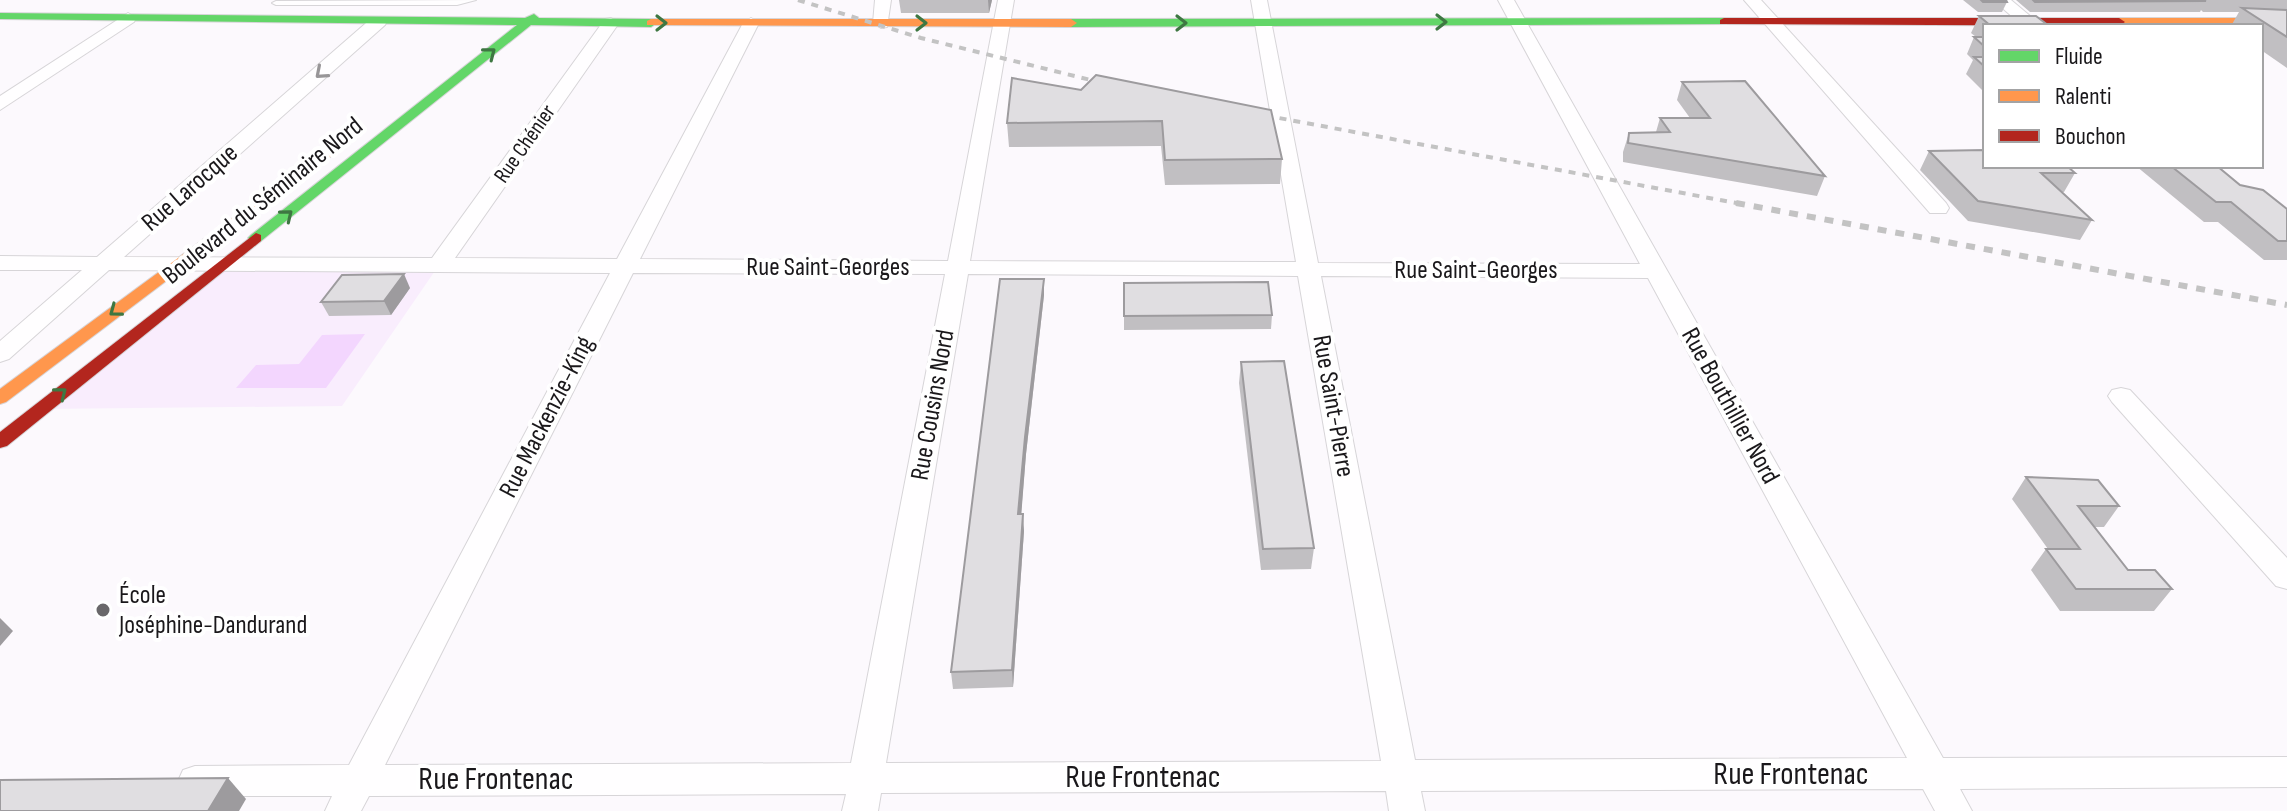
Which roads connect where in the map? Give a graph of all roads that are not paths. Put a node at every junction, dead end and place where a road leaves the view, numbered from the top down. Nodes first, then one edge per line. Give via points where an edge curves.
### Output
1 (472, 0) edge
2 (529, 0) edge
3 (557, 0) edge
4 (883, 0) edge
5 (1752, 0) edge
6 (2001, 0) edge
7 (278, 1) edge
8 (394, 2) edge
9 (1004, 11) edge
10 (1261, 11) edge
11 (1512, 11) edge
12 (0, 16) edge
13 (128, 18) junction
14 (255, 20) junction
15 (379, 21) junction
16 (1772, 22) junction
17 (2287, 22) edge
18 (499, 23) junction
19 (527, 23) junction
20 (611, 23) junction
21 (751, 23) junction
22 (881, 23) junction
23 (2031, 24) edge
24 (441, 66) dead end
25 (0, 104) edge
26 (353, 132) dead end
27 (1938, 208) dead end
28 (0, 263) edge
29 (104, 264) junction
30 (178, 264) junction
31 (226, 264) junction
32 (439, 265) junction
33 (625, 266) junction
34 (958, 268) junction
35 (1308, 269) junction
36 (1656, 271) junction
37 (0, 354) edge
38 (2121, 396) dead end
39 (0, 398) edge
40 (0, 442) edge
41 (2287, 578) edge
42 (2287, 772) edge
43 (1934, 774) junction
44 (1401, 775) junction
45 (360, 780) junction
46 (159, 781) edge
47 (863, 794) edge
48 (343, 811) edge
49 (1407, 811) edge
50 (1954, 811) edge

1 - 8 lane
2 - 18 street
3 - 19 street, Boulevard du Séminaire Nord
4 - 22 street
5 - 16 street
6 - 23 street
7 - 8 lane
7 - 14 lane
8 - 15 lane
9 -> 10 street
22 -> 9 street
9 - 34 street, Rue Cousins Nord
10 -> 11 street
10 - 35 street, Rue Saint-Pierre
11 - 16 street
11 - 36 street, Rue Bouthillier Nord
12 - 13 street
13 - 14 street
13 - 25 street
14 - 15 street
15 - 18 street
15 -> 29 street, Rue Larocque
16 - 23 street
16 - 27 street
17 - 23 street
18 - 19 street
18 - 24 street
19 - 20 street
31 -> 19 street, Boulevard du Séminaire Nord
20 -> 21 street
20 - 32 street, Rue Chénier
21 - 22 street
21 - 33 street, Rue Mackenzie-King
26 - 30 street, Boulevard du Séminaire Nord
28 - 29 street, Rue Saint-Georges
29 - 30 street, Rue Saint-Georges
29 - 37 street, Rue Larocque
30 - 31 street, Rue Saint-Georges
30 -> 39 street, Boulevard du Séminaire Nord
31 - 32 street, Rue Saint-Georges
40 -> 31 street, Boulevard du Séminaire Nord
32 - 33 street, Rue Saint-Georges
33 - 34 street, Rue Saint-Georges
33 - 45 street, Rue Mackenzie-King
34 - 35 street, Rue Saint-Georges
34 - 47 street, Rue Cousins Nord
35 - 36 street, Rue Saint-Georges
35 - 44 street, Rue Saint-Pierre
36 - 43 street, Rue Bouthillier Nord
38 - 41 street
42 - 43 street, Rue Frontenac
43 - 44 street, Rue Frontenac
43 - 50 street, Rue Bouthillier Nord
44 - 47 street, Rue Frontenac
44 - 49 street, Rue Saint-Pierre
45 - 46 street, Rue Frontenac
45 - 47 street, Rue Frontenac
45 - 48 street, Rue Mackenzie-King

